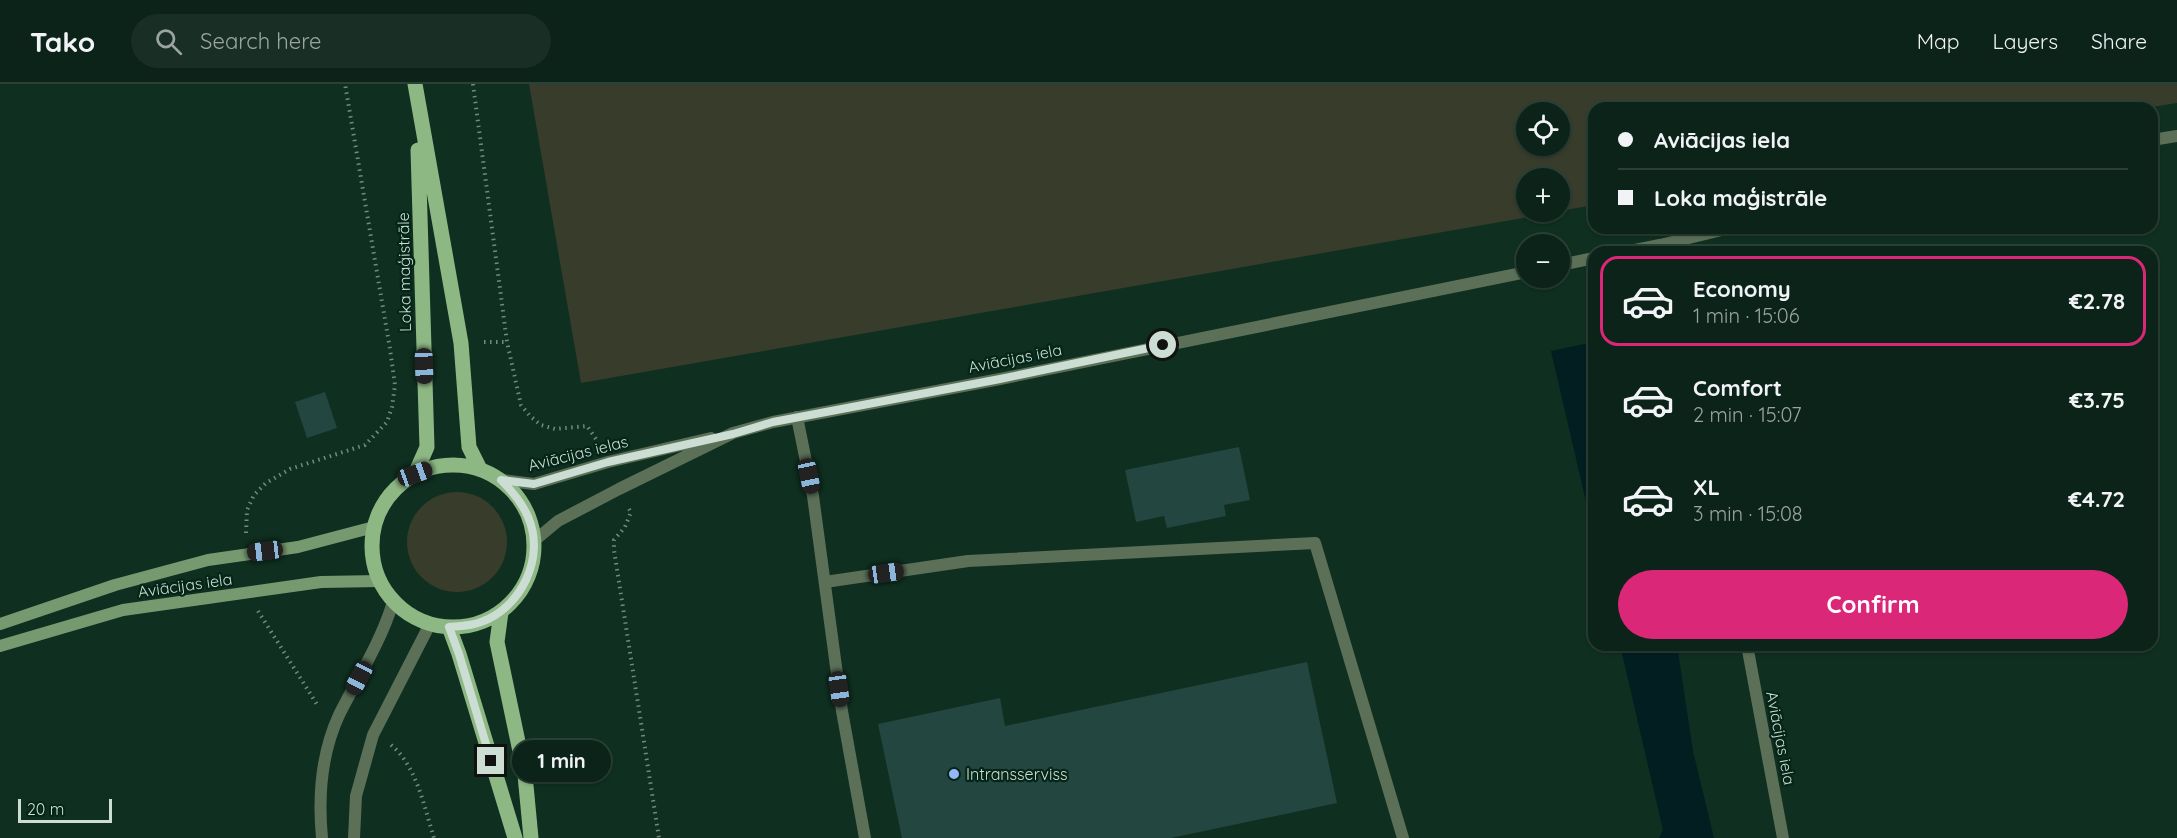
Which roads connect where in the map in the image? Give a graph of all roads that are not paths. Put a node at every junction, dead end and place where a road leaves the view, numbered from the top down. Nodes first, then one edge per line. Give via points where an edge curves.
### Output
1 (415, 84) edge
2 (417, 102) junction
3 (2177, 136) edge
4 (2158, 139) edge
5 (1709, 234) edge
6 (1668, 246) edge
7 (1588, 259) edge
8 (1570, 263) edge
9 (1516, 274) edge
10 (797, 417) junction
11 (733, 434) junction
12 (480, 469) junction
13 (415, 474) junction
14 (501, 480) junction
15 (374, 527) junction
16 (534, 541) junction
17 (379, 582) junction
18 (825, 582) junction
19 (393, 602) junction
20 (501, 612) junction
21 (0, 624) edge
22 (430, 624) junction
23 (449, 627) junction
24 (0, 646) edge
25 (1748, 651) edge
26 (322, 838) edge
27 (354, 838) edge
28 (515, 838) edge
29 (531, 838) edge
30 (865, 838) edge
31 (1403, 838) edge
32 (1783, 838) edge

1 - 2 main road, Loka maģistrāle
2 - 12 main road, Loka maģistrāle via 461,343 469,447
2 - 13 main road, Loka maģistrāle via 427,447
3 - 4 street
5 - 6 street
7 - 8 street
9 - 10 street, Aviācijas iela
10 - 11 street, Aviācijas iela
10 - 18 street
11 - 14 street, Aviācijas ielas via 608,462 534,484
11 - 16 street, Aviācijas iela via 558,521
12 - 13 main road via 436,466
12 - 14 main road
13 - 15 main road via 396,487 382,505
14 - 16 main road via 518,497 529,518
15 - 17 main road via 372,554
15 - 21 main road via 298,547 208,560 114,585
16 - 20 main road via 533,562 526,581
17 - 19 main road
17 - 24 main road, Aviācijas iela via 321,582 123,610
18 - 30 street via 842,711
18 - 31 street via 969,561 1315,543
19 - 22 main road
19 - 26 street via 385,628 338,717 324,759 320,790
20 - 23 main road via 482,622
20 - 29 main road via 497,642 525,775
22 - 23 main road
22 - 27 street via 373,735 356,796
23 - 28 main road
25 - 32 street, Aviācijas iela

